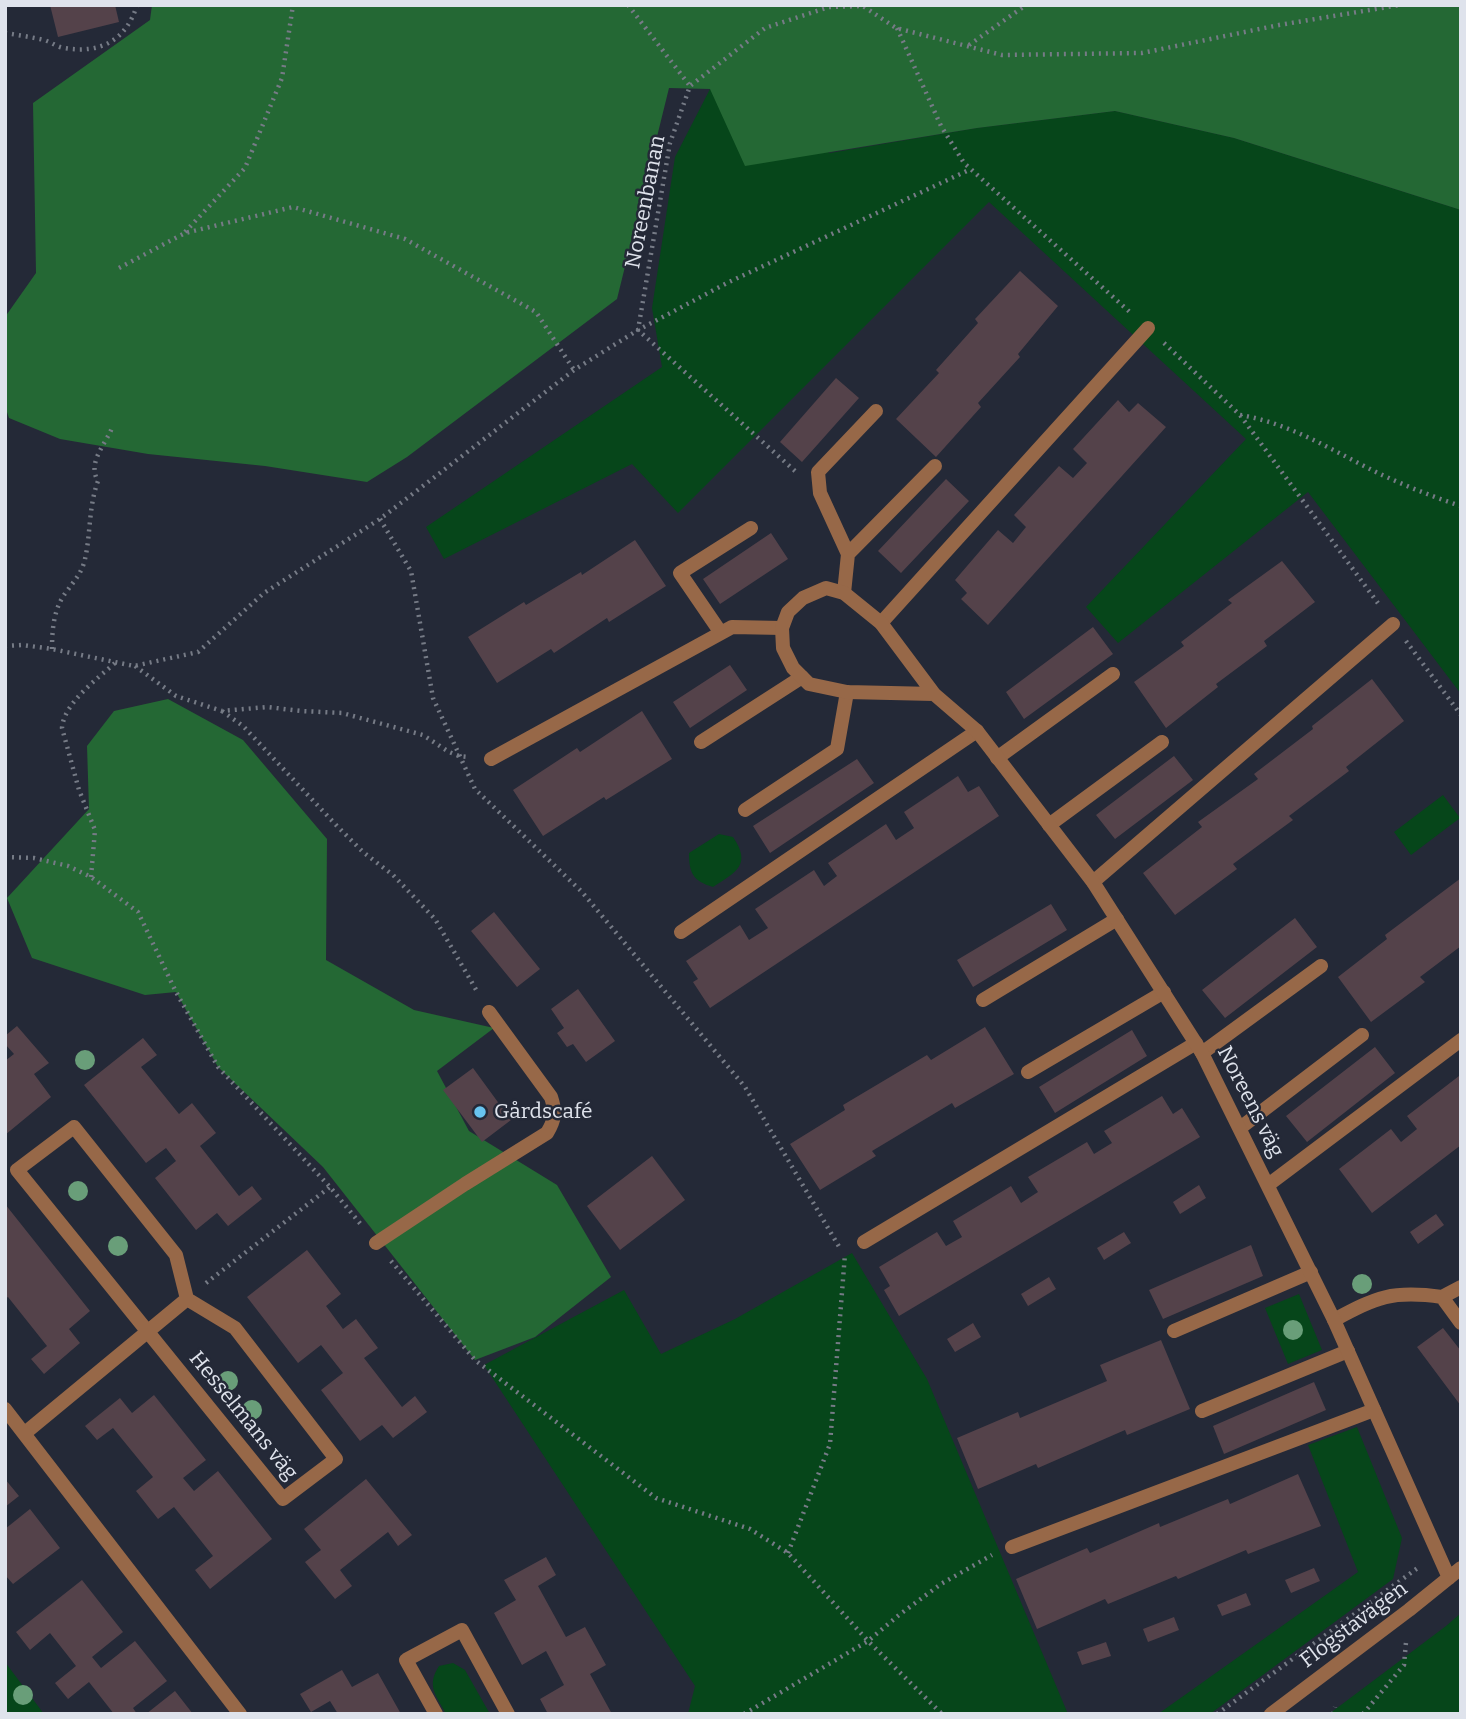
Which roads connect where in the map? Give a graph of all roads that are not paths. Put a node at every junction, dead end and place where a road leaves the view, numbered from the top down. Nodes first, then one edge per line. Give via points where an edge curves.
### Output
1 (1148, 328) road end
2 (876, 411) dead end
3 (935, 466) dead end
4 (751, 528) dead end
5 (848, 554) junction
6 (844, 593) junction
7 (881, 623) junction
8 (1393, 624) road end
9 (782, 628) junction
10 (721, 633) junction
11 (1113, 674) dead end
12 (802, 677) junction
13 (847, 691) junction
14 (934, 694) junction
15 (977, 731) junction
16 (701, 742) dead end
17 (1163, 742) dead end
18 (997, 758) junction
19 (491, 759) road end
20 (745, 810) dead end
21 (1049, 825) junction
22 (1093, 882) junction
23 (1117, 919) junction
24 (681, 932) dead end
25 (1321, 966) dead end
26 (1164, 992) junction
27 (983, 1000) dead end
28 (489, 1012) road end
29 (1362, 1035) dead end
30 (1461, 1040) edge
31 (1199, 1048) junction
32 (1028, 1072) dead end
33 (1240, 1128) junction
34 (1268, 1185) junction
35 (864, 1242) road end
36 (376, 1243) road end
37 (1311, 1272) junction
38 (1461, 1287) edge
39 (1441, 1297) junction
40 (187, 1298) junction
41 (1334, 1320) junction
42 (1461, 1324) edge
43 (146, 1331) junction
44 (1174, 1331) dead end
45 (1348, 1351) junction
46 (5, 1409) edge
47 (1374, 1410) junction
48 (1202, 1411) dead end
49 (25, 1433) junction
50 (1012, 1547) road end
51 (1455, 1573) edge
52 (240, 1714) edge
53 (436, 1714) edge
54 (508, 1714) edge
55 (1271, 1714) edge

1 - 7 street
2 - 5 street via 818,472 820,493
3 - 5 street
4 - 10 street via 680,573
5 - 6 street
6 - 7 street, Noreens väg
6 - 9 street via 826,588 803,598 788,612
7 - 14 street, Noreens väg
8 - 22 street
9 - 10 street via 732,627
9 - 12 street via 783,648
10 - 19 street
11 - 18 street
12 - 13 street via 809,684
12 - 16 street
13 - 14 street
13 - 20 street via 837,749
14 - 15 street, Noreens väg
15 - 18 street, Noreens väg
15 - 24 street
17 - 21 street
18 - 21 street, Noreens väg
21 - 22 street, Noreens väg
22 - 23 street, Noreens väg
23 - 26 street, Noreens väg
23 - 27 street
25 - 31 street
26 - 31 street, Noreens väg
26 - 32 street
28 - 36 street via 551,1097 554,1122 548,1133
29 - 33 street
30 - 34 street
31 - 33 street, Noreens väg
31 - 35 street
33 - 34 street, Noreens väg
34 - 37 street, Noreens väg
37 - 41 street, Noreens väg
37 - 44 street
38 - 39 street
39 - 41 street via 1410,1293 1373,1300
39 - 42 street
40 - 43 street
40 - 43 street, Hesselmans väg via 176,1255 74,1126 17,1170
40 - 43 street, Hesselmans väg via 235,1328 336,1459 283,1499
41 - 45 street, Noreens väg
43 - 49 street
45 - 47 street, Noreens väg
45 - 48 street
46 - 49 street
47 - 50 street
47 - 51 street, Noreens väg
49 - 52 street
51 - 55 street, Flogstavägen
53 - 54 street via 407,1660 462,1630

